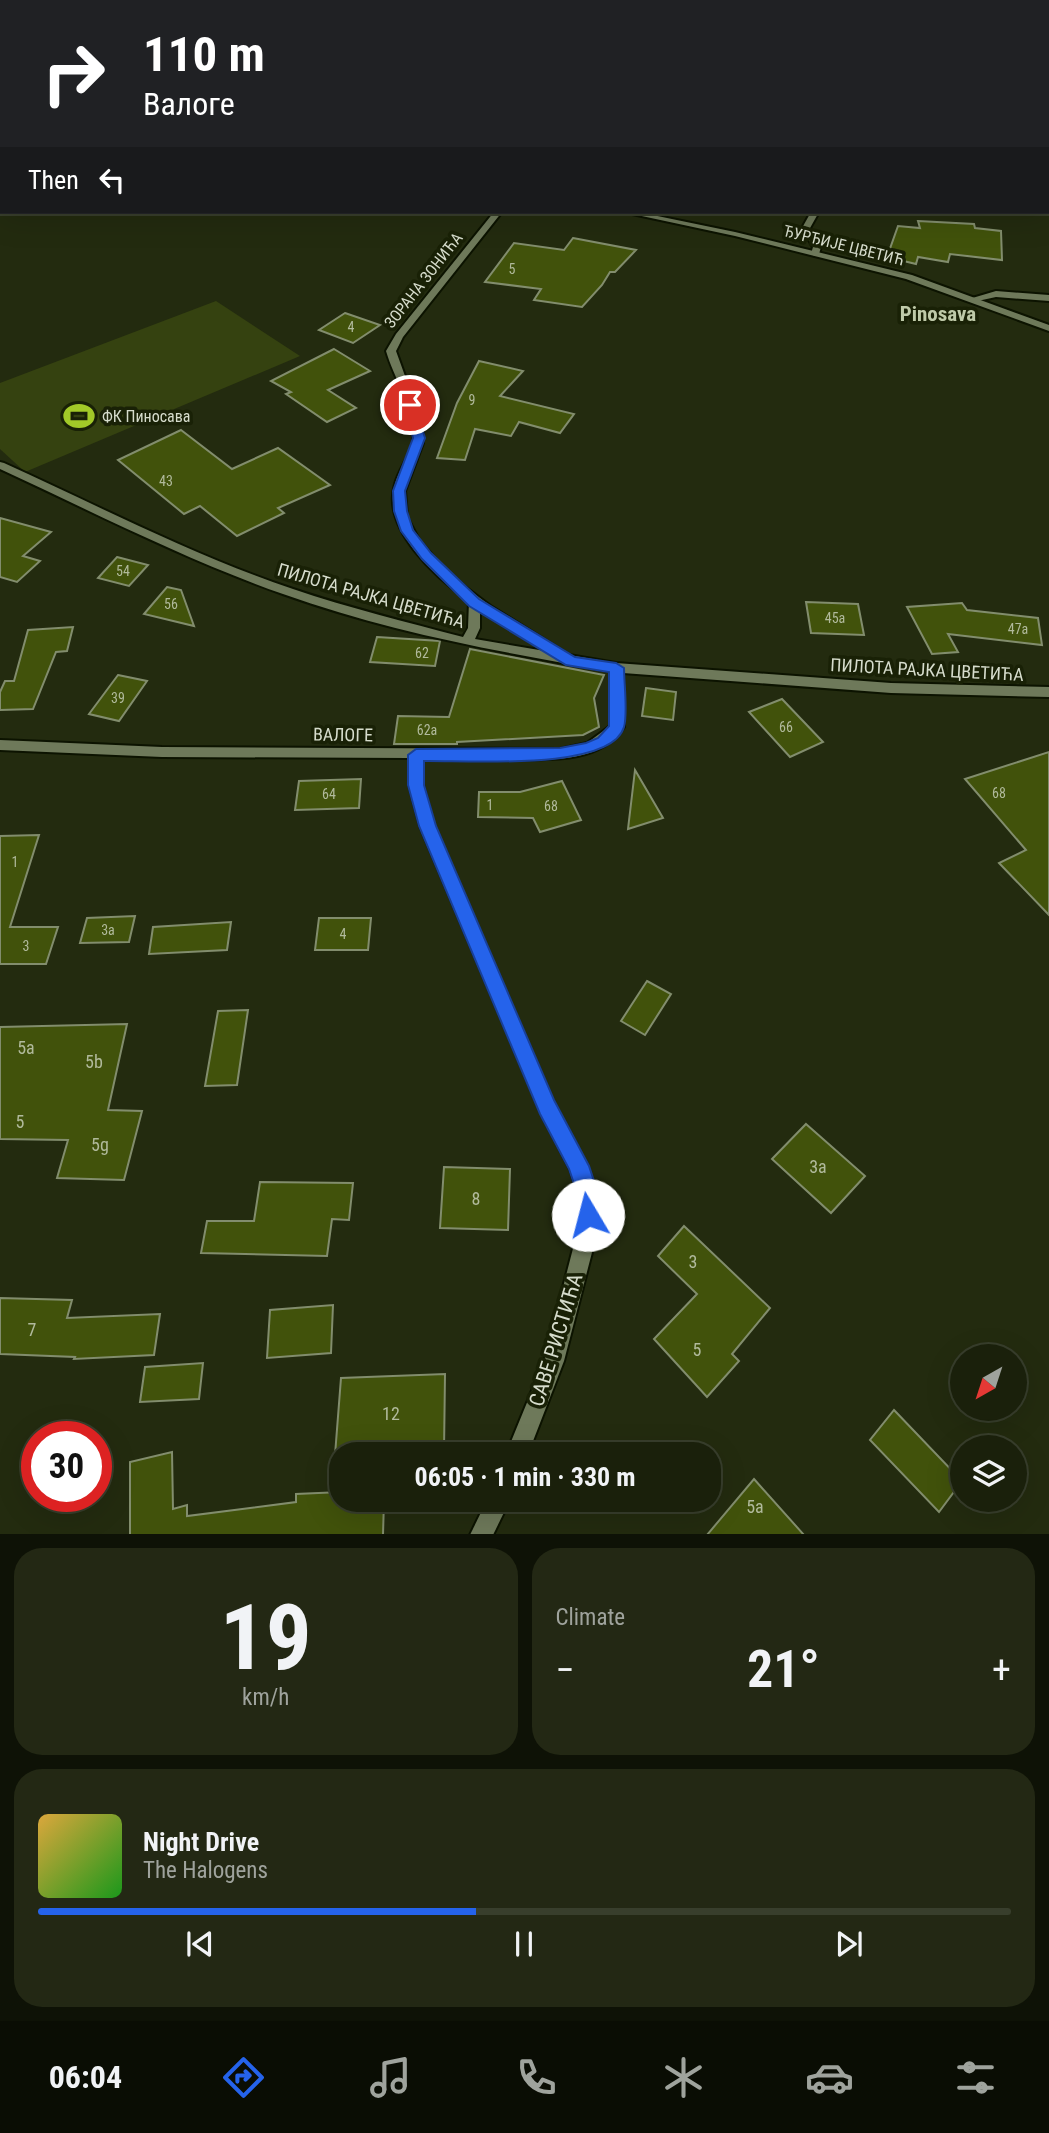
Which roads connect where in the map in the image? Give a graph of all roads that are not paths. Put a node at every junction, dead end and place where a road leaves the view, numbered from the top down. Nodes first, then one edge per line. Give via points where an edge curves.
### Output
1 (496, 214) edge
2 (635, 214) edge
3 (814, 214) edge
4 (815, 254) junction
5 (1049, 298) edge
6 (973, 299) junction
7 (1049, 328) edge
8 (0, 465) edge
9 (474, 603) junction
10 (467, 642) junction
11 (571, 662) junction
12 (616, 668) junction
13 (1049, 692) edge
14 (0, 745) edge
15 (416, 755) junction
16 (522, 1442) edge
17 (493, 1512) edge
18 (482, 1534) edge

1 - 9 street, ЗОРАНА ЗОНИЋА via 391,351 419,438 399,491 400,511 407,531 427,556
2 - 4 street, ЂУРЂИЈЕ ЦВЕТИЋ
3 - 4 lane via 806,229 817,247
4 - 6 street, ЂУРЂИЈЕ ЦВЕТИЋ via 909,277
5 - 6 street via 996,294
6 - 7 street, ЂУРЂИЈЕ ЦВЕТИЋ
8 - 10 street, ПИЛОТА РАЈКА ЦВЕТИЋА via 265,583 365,616
9 - 10 street via 474,628
9 - 11 street, ЗОРАНА ЗОНИЋА
10 - 11 street, ПИЛОТА РАЈКА ЦВЕТИЋА
11 - 12 street, ПИЛОТА РАЈКА ЦВЕТИЋА
12 - 13 street, ПИЛОТА РАЈКА ЦВЕТИЋА via 891,688
12 - 15 street, ВАЛОГЕ via 617,727 604,742 589,749 560,754
14 - 15 street, ВАЛОГЕ
15 - 16 street, САВЕ РИСТИЋА via 416,785 427,826 588,1196 587,1233 554,1361
17 - 18 street

